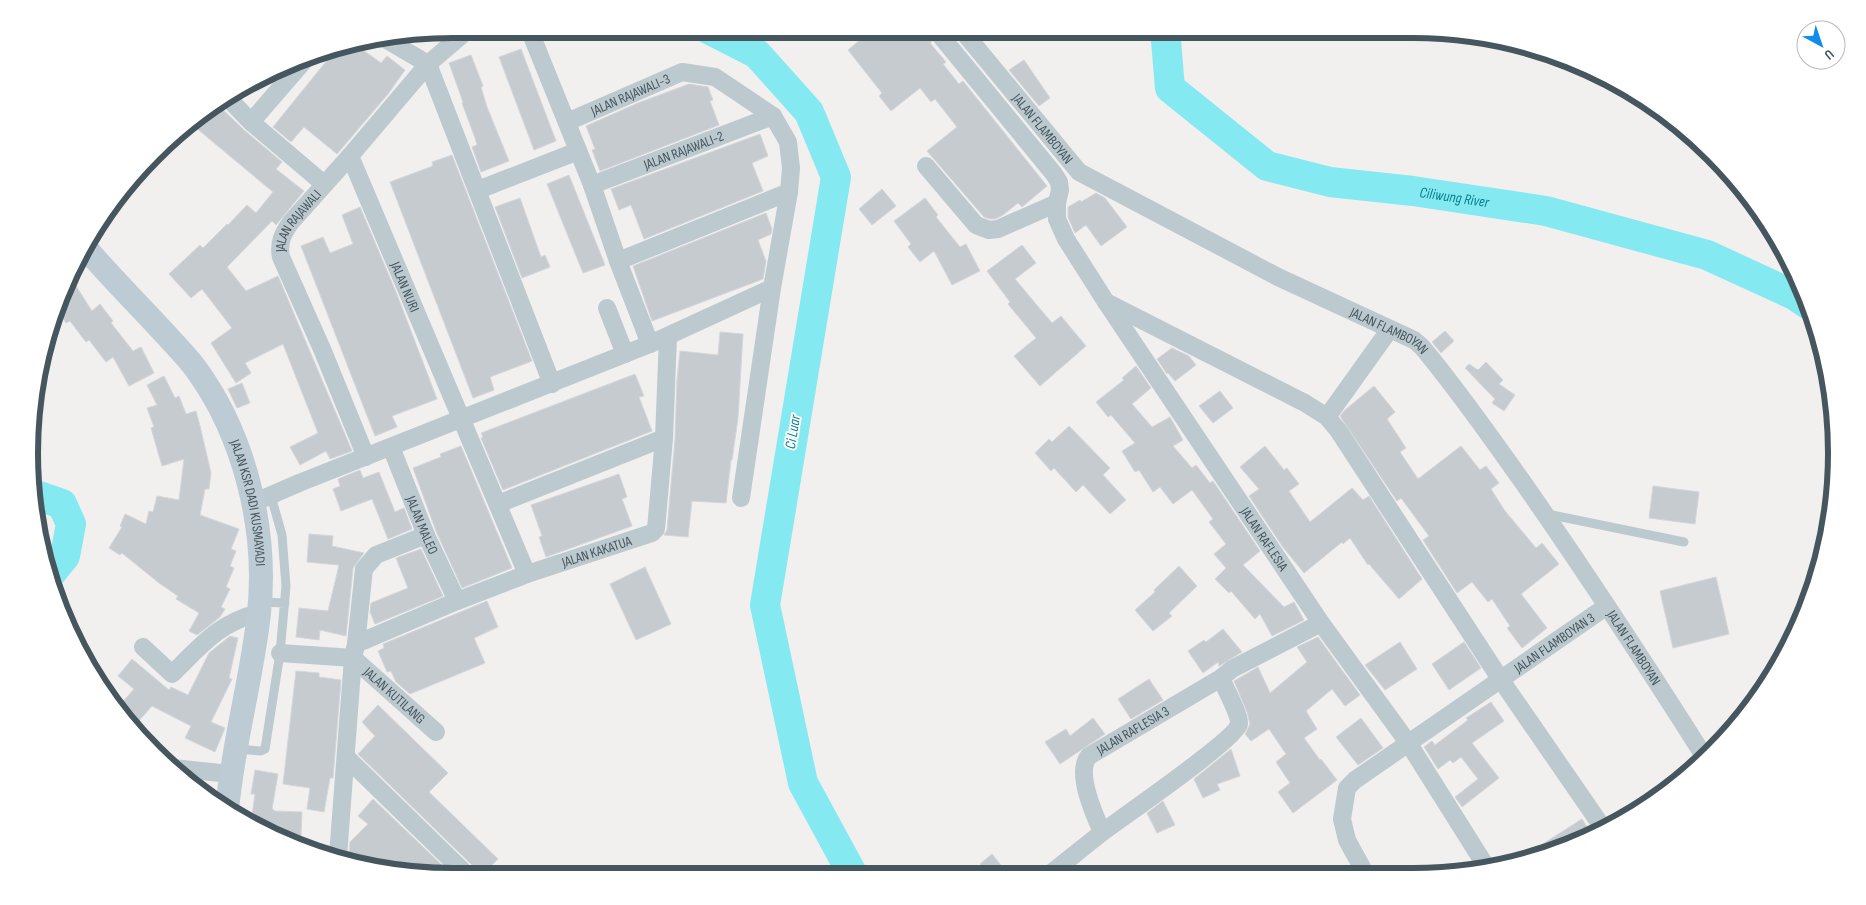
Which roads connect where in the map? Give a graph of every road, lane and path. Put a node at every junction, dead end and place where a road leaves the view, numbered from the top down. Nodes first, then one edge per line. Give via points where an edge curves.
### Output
1 (458, 38) edge
2 (533, 38) edge
3 (943, 38) edge
4 (968, 38) edge
5 (391, 42) edge
6 (428, 64) junction
7 (298, 67) edge
8 (231, 101) edge
9 (773, 116) junction
10 (251, 122) junction
11 (566, 122) junction
12 (578, 151) junction
13 (350, 156) junction
14 (926, 166) dead end
15 (1079, 172) junction
16 (324, 184) junction
17 (592, 185) junction
18 (478, 190) junction
19 (789, 192) junction
20 (1058, 196) junction
21 (89, 252) edge
22 (618, 261) junction
23 (772, 288) junction
24 (1106, 302) junction
25 (608, 308) dead end
26 (1390, 329) junction
27 (668, 337) junction
28 (650, 344) junction
29 (625, 354) junction
30 (552, 384) junction
31 (1327, 417) junction
32 (462, 418) junction
33 (664, 438) junction
34 (391, 447) junction
35 (366, 457) junction
36 (740, 498) dead end
37 (262, 500) junction
38 (498, 504) junction
39 (1544, 513) junction
40 (426, 535) junction
41 (1684, 542) dead end
42 (527, 574) junction
43 (457, 601) junction
44 (285, 603) junction
45 (1606, 606) junction
46 (260, 608) junction
47 (1321, 623) junction
48 (143, 648) dead end
49 (355, 651) junction
50 (280, 653) junction
51 (1221, 678) junction
52 (1501, 680) junction
53 (436, 732) dead end
54 (1409, 744) junction
55 (234, 749) junction
56 (1701, 752) edge
57 (347, 758) junction
58 (184, 769) edge
59 (230, 774) junction
60 (228, 801) edge
61 (1600, 823) edge
62 (1102, 832) junction
63 (338, 851) edge
64 (1483, 862) edge
65 (460, 868) edge
66 (1057, 868) edge
67 (1362, 868) edge

1 - 6 street, JALAN RAJAWALI
2 - 11 street
3 - 20 street, JALAN RAFLESIA via 1054,174 1059,182
4 - 15 street, JALAN FLAMBOYAN
5 - 6 street
6 - 13 street, JALAN RAJAWALI
6 - 18 street
7 - 10 street
8 - 10 street
9 - 11 street, JALAN RAJAWALI-3 via 715,77 682,72
9 - 17 street, JALAN RAJAWALI-2
9 - 19 street via 788,142
10 - 16 street
11 - 12 street
12 - 17 street
12 - 18 street
13 - 16 street, JALAN RAJAWALI
13 - 32 street, JALAN NURI
14 - 20 street via 970,219 989,230 998,229
15 - 20 street
15 - 26 street, JALAN FLAMBOYAN via 1278,277
16 - 35 street, JALAN RAJAWALI via 284,232 279,248
17 - 22 street
18 - 30 street
19 - 22 street
19 - 23 street
20 - 24 street, JALAN RAFLESIA via 1057,219 1066,239
21 - 37 main road, JALAN KSR DADI KUSMAYADI via 195,367 213,394
22 - 28 street
23 - 27 street
23 - 36 street
24 - 31 street via 1306,403
24 - 47 street, JALAN RAFLESIA
25 - 29 street
26 - 31 street
26 - 39 street, JALAN FLAMBOYAN via 1414,340 1426,352
27 - 28 street
27 - 33 street, JALAN KAKATUA
28 - 29 street
29 - 30 street
30 - 32 street
31 - 52 street
32 - 34 street
32 - 38 street, JALAN NURI
33 - 38 street
33 - 42 street, JALAN KAKATUA via 656,529 652,533
34 - 35 street
34 - 40 street, JALAN MALEO
35 - 37 street
37 - 44 lane via 282,535
37 - 46 main road, JALAN KSR DADI KUSMAYADI
38 - 42 street, JALAN NURI
39 - 41 lane
39 - 45 street, JALAN FLAMBOYAN
40 - 43 street, JALAN MALEO
40 - 49 street via 376,555 364,569
42 - 43 street, JALAN KAKATUA
43 - 49 street, JALAN KAKATUA
44 - 46 lane
44 - 50 lane
45 - 52 street, JALAN FLAMBOYAN 3
45 - 56 street, JALAN FLAMBOYAN
46 - 48 street via 214,633 172,674
46 - 55 main road, JALAN KSR DADI KUSMAYADI
47 - 51 street
47 - 54 street, JALAN RAFLESIA
49 - 50 street
49 - 53 street, JALAN KUTILANG
49 - 57 street
50 - 55 lane via 265,749
51 - 62 street via 1239,719 1236,730
51 - 62 street, JALAN RAFLESIA 3 via 1085,760 1083,769 1092,808
52 - 54 street, JALAN FLAMBOYAN 3
52 - 61 street
54 - 64 street, JALAN RAFLESIA
54 - 67 street, JALAN FLAMBOYAN 3 via 1347,788 1342,819 1347,840
55 - 59 main road, JALAN KSR DADI KUSMAYADI
57 - 63 street
57 - 65 street
58 - 59 street
59 - 60 main road, JALAN KSR DADI KUSMAYADI
62 - 66 street

